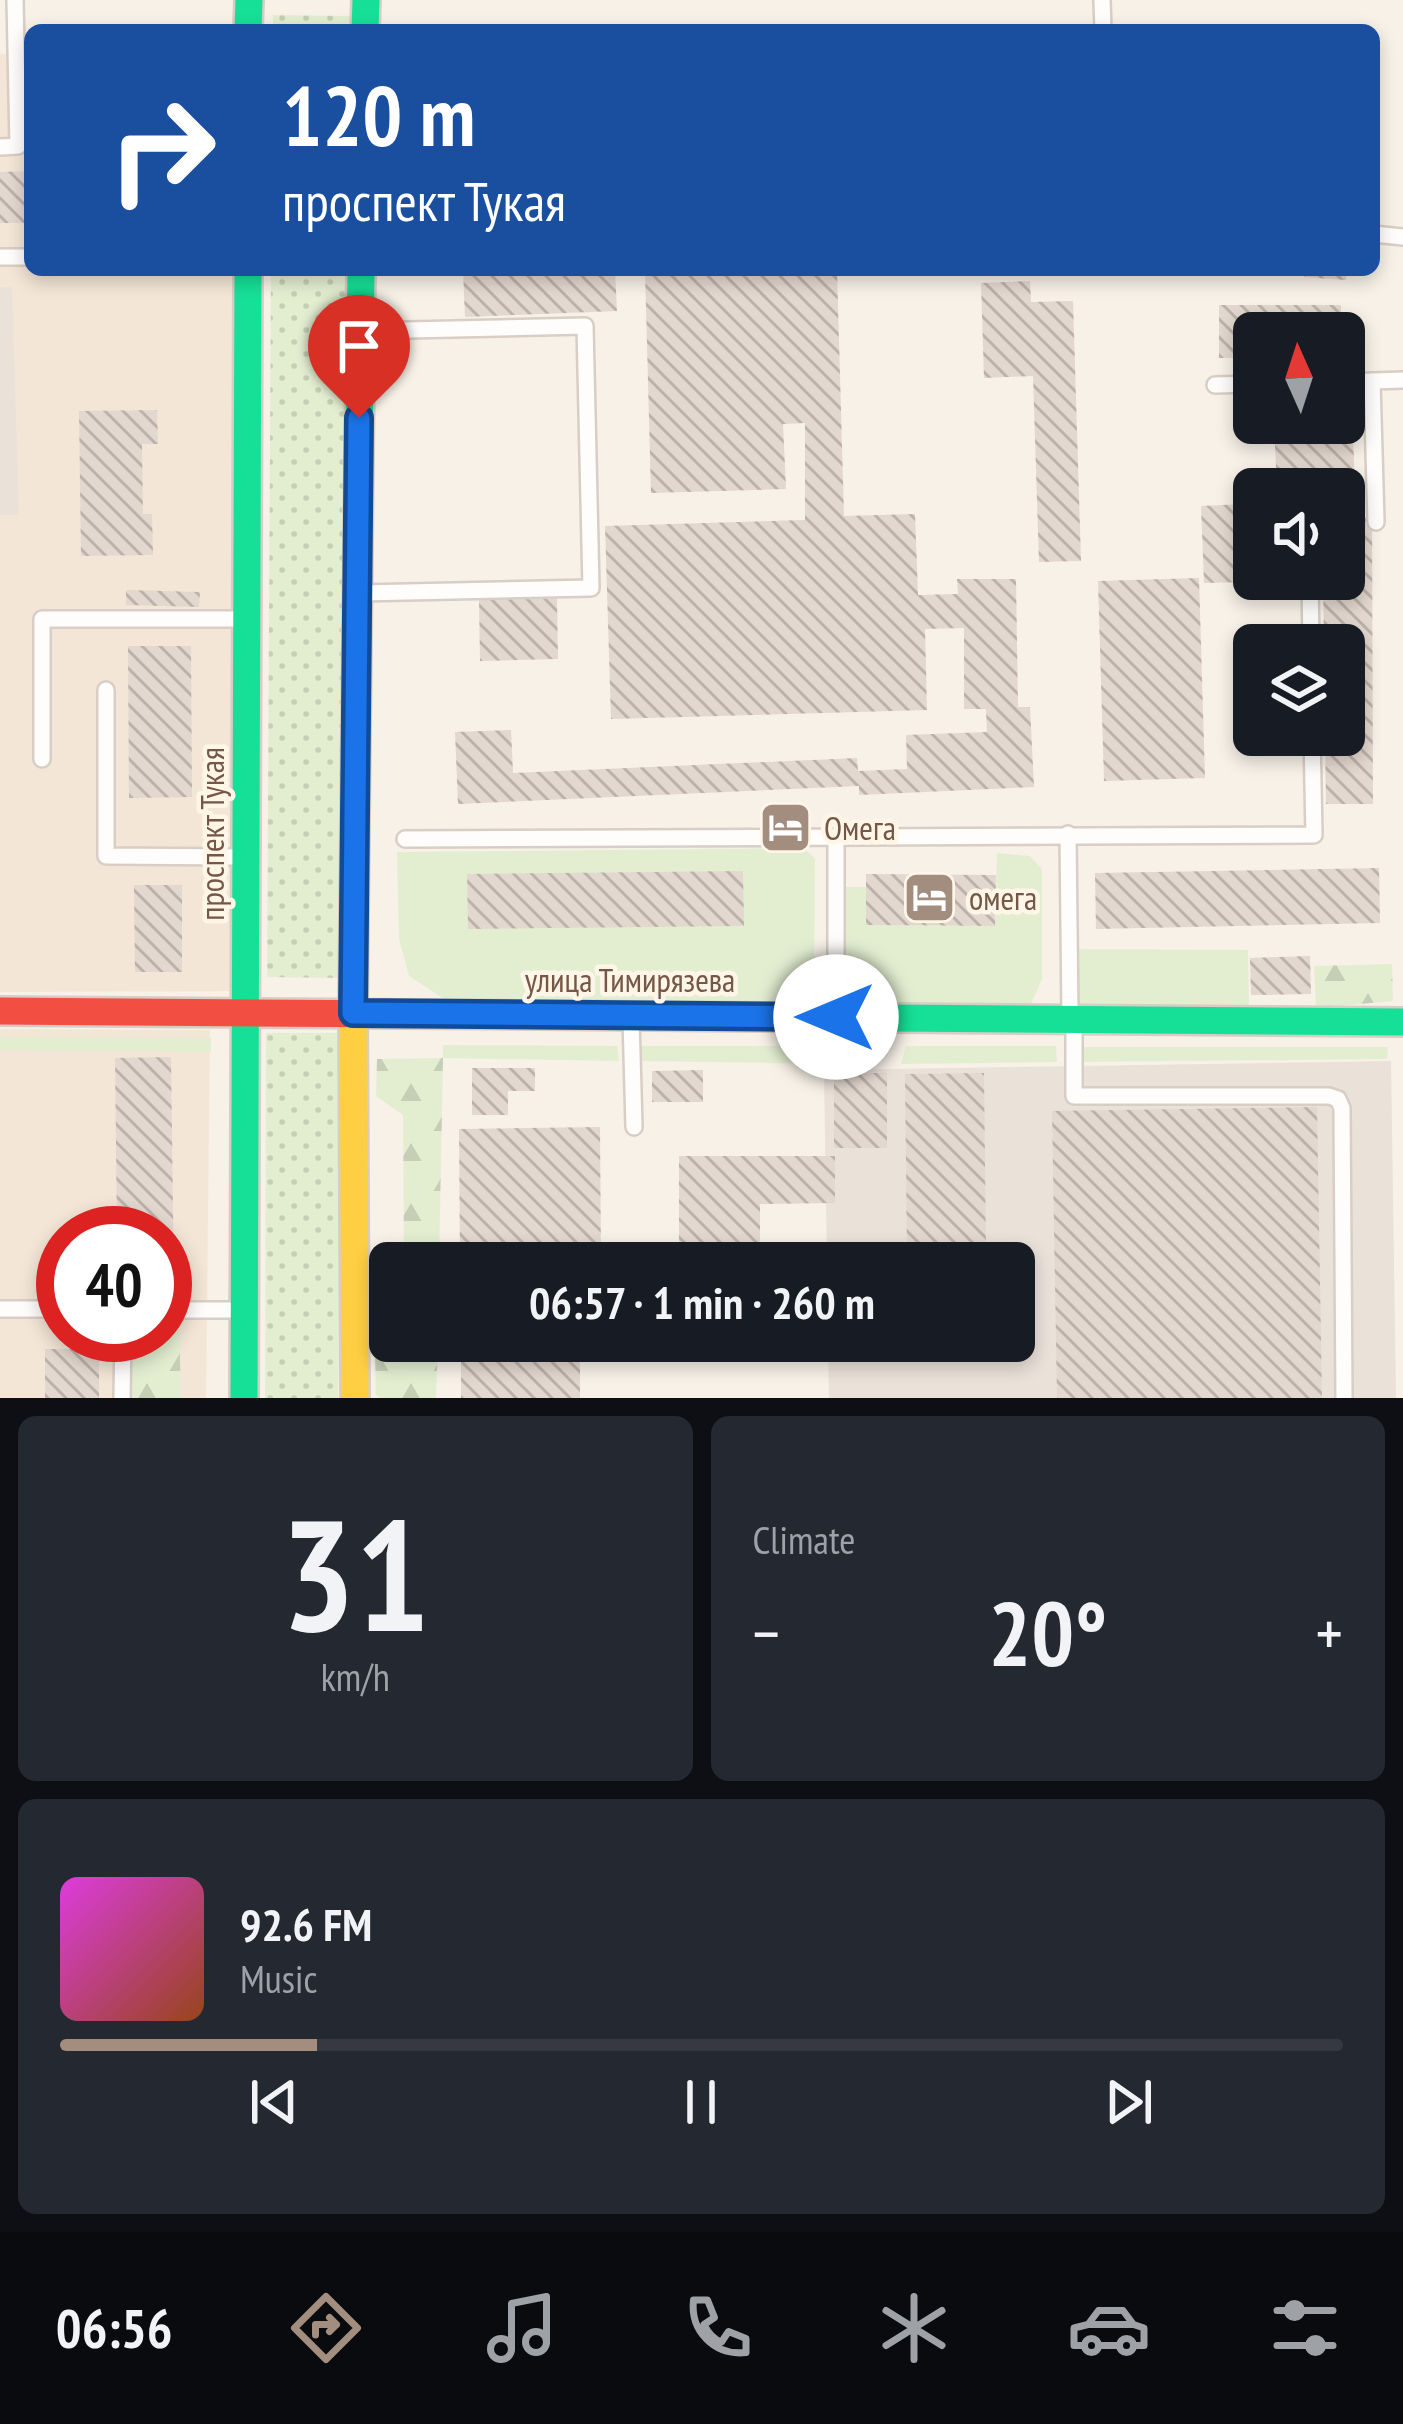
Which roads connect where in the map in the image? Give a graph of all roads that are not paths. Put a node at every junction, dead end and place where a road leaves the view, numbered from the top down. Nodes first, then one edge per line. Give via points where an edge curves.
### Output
1 (15, 0) edge
2 (0, 147) edge
3 (248, 276) edge
4 (361, 276) edge
5 (360, 331) junction
6 (1403, 380) edge
7 (1365, 381) edge
8 (1372, 381) junction
9 (1233, 385) edge
10 (1215, 386) dead end
11 (1376, 522) dead end
12 (358, 593) junction
13 (248, 619) junction
14 (106, 690) dead end
15 (1312, 756) edge
16 (42, 759) dead end
17 (1068, 834) junction
18 (836, 837) junction
19 (405, 839) dead end
20 (247, 856) junction
21 (0, 1011) edge
22 (246, 1012) junction
23 (353, 1013) junction
24 (631, 1016) junction
25 (836, 1017) junction
26 (1072, 1017) junction
27 (1403, 1022) edge
28 (634, 1127) dead end
29 (0, 1309) edge
30 (36, 1309) edge
31 (192, 1310) edge
32 (245, 1310) junction
33 (123, 1362) edge
34 (122, 1398) edge
35 (244, 1398) edge
36 (356, 1398) edge
37 (1344, 1398) edge

1 - 2 lane via 18,146
3 - 13 main road, проспект Тукая
4 - 5 main road
5 - 12 main road
5 - 12 lane via 585,326 591,588
6 - 8 lane
7 - 8 lane
8 - 11 lane
9 - 10 lane
12 - 23 main road
13 - 16 lane via 42,619
13 - 20 main road, проспект Тукая
14 - 20 lane via 106,856
15 - 17 lane via 1314,835
17 - 18 lane
17 - 26 lane
18 - 19 lane
18 - 25 lane
20 - 22 main road, проспект Тукая
21 - 22 main road, улица Тимирязева
22 - 23 main road, улица Тимирязева
22 - 32 main road, проспект Тукая
23 - 24 main road, улица Тимирязева
23 - 36 main road
24 - 25 main road, улица Тимирязева
24 - 28 lane
25 - 26 main road, улица Тимирязева
26 - 27 main road, улица Тимирязева
26 - 37 lane via 1074,1096 1338,1099
29 - 30 lane
31 - 32 lane
32 - 35 main road, проспект Тукая
33 - 34 lane

